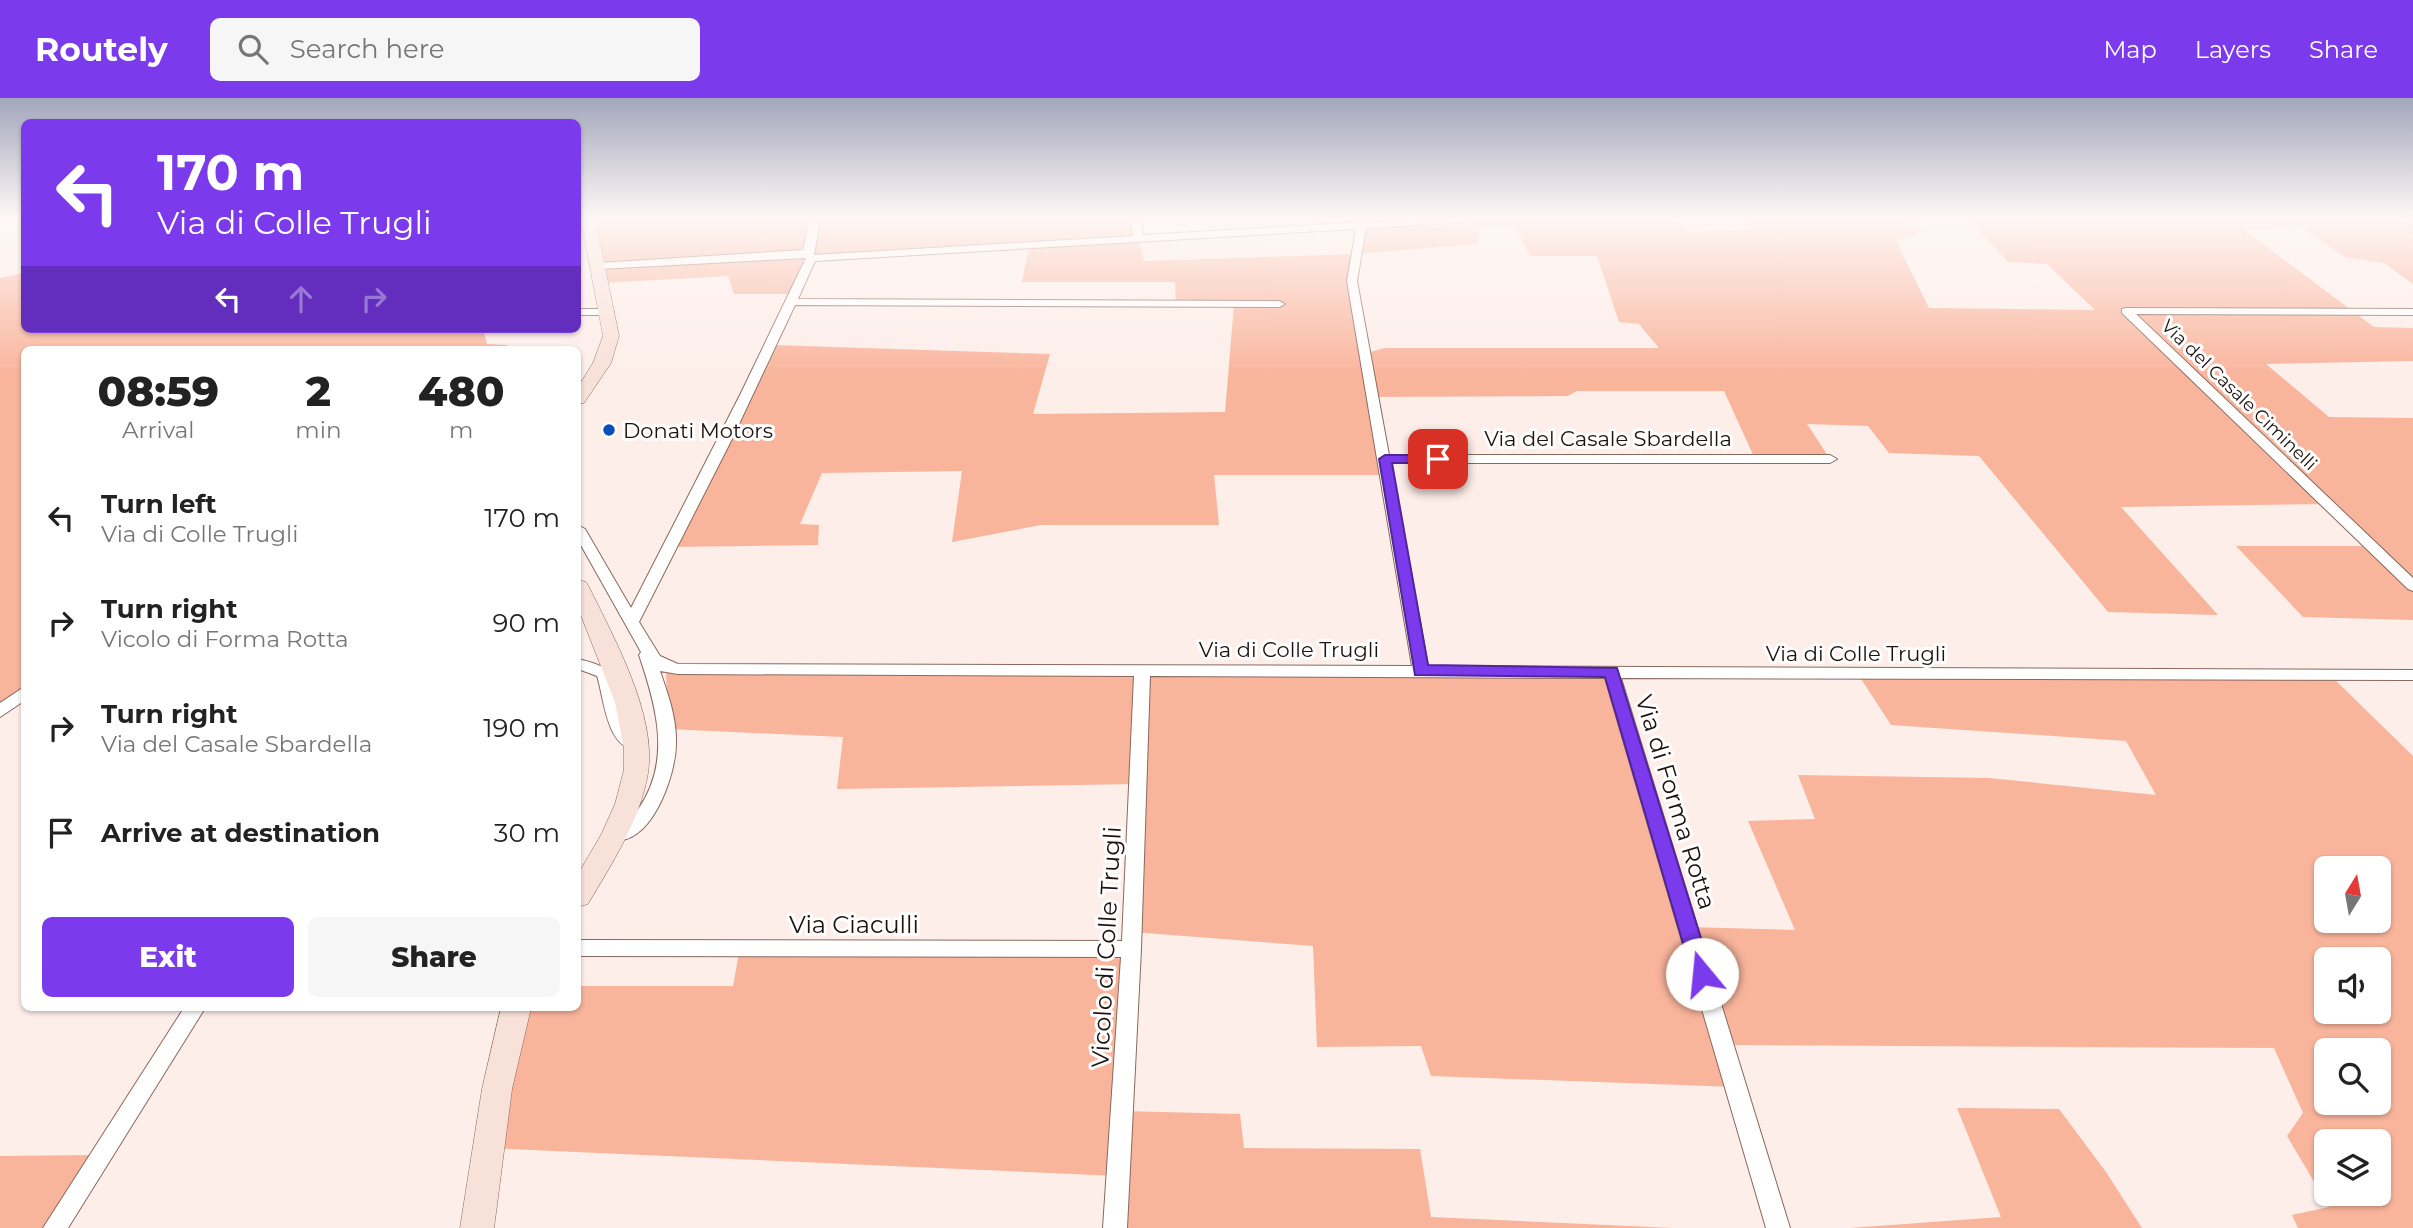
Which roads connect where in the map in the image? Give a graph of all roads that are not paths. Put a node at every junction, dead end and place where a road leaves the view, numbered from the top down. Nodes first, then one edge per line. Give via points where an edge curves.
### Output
1 (600, 272) edge
2 (804, 272) edge
3 (1353, 272) edge
4 (792, 302) junction
5 (1279, 304) dead end
6 (581, 312) edge
7 (608, 312) junction
8 (2413, 312) edge
9 (581, 395) edge
10 (1385, 459) junction
11 (1830, 459) dead end
12 (581, 534) edge
13 (2413, 586) edge
14 (581, 594) edge
15 (632, 621) junction
16 (643, 642) junction
17 (581, 665) edge
18 (1142, 669) junction
19 (1421, 671) junction
20 (1611, 672) junction
21 (2413, 675) edge
22 (21, 695) edge
23 (0, 711) edge
24 (636, 743) junction
25 (614, 834) junction
26 (581, 892) edge
27 (581, 948) edge
28 (1131, 949) junction
29 (193, 1011) edge
30 (515, 1011) edge
31 (55, 1228) edge
32 (477, 1228) edge
33 (1115, 1228) edge
34 (1778, 1228) edge

1 - 7 main road
2 - 4 street
3 - 10 street
4 - 5 street
4 - 15 street
6 - 7 street
7 - 9 main road via 609,348
8 - 13 street, Via del Casale Ciminelli via 2126,311
10 - 11 street, Via del Casale Sbardella
10 - 19 street
12 - 15 street, Via di Colle Trugli
14 - 24 main road via 617,672
15 - 16 street, Via di Colle Trugli
16 - 18 street, Via di Colle Trugli via 656,662 678,668
16 - 25 street via 664,709 668,755 656,794 641,820
17 - 24 street via 604,673 617,727
18 - 19 street, Via di Colle Trugli
18 - 28 street, Vicolo di Colle Trugli
19 - 20 street, Via di Colle Trugli
20 - 21 street, Via di Colle Trugli
20 - 34 street, Via di Forma Rotta
22 - 23 street
24 - 25 main road via 634,782
25 - 26 main road
27 - 28 street, Via Ciaculli
28 - 33 street, Vicolo di Colle Trugli
29 - 31 street
30 - 32 main road via 497,1090

